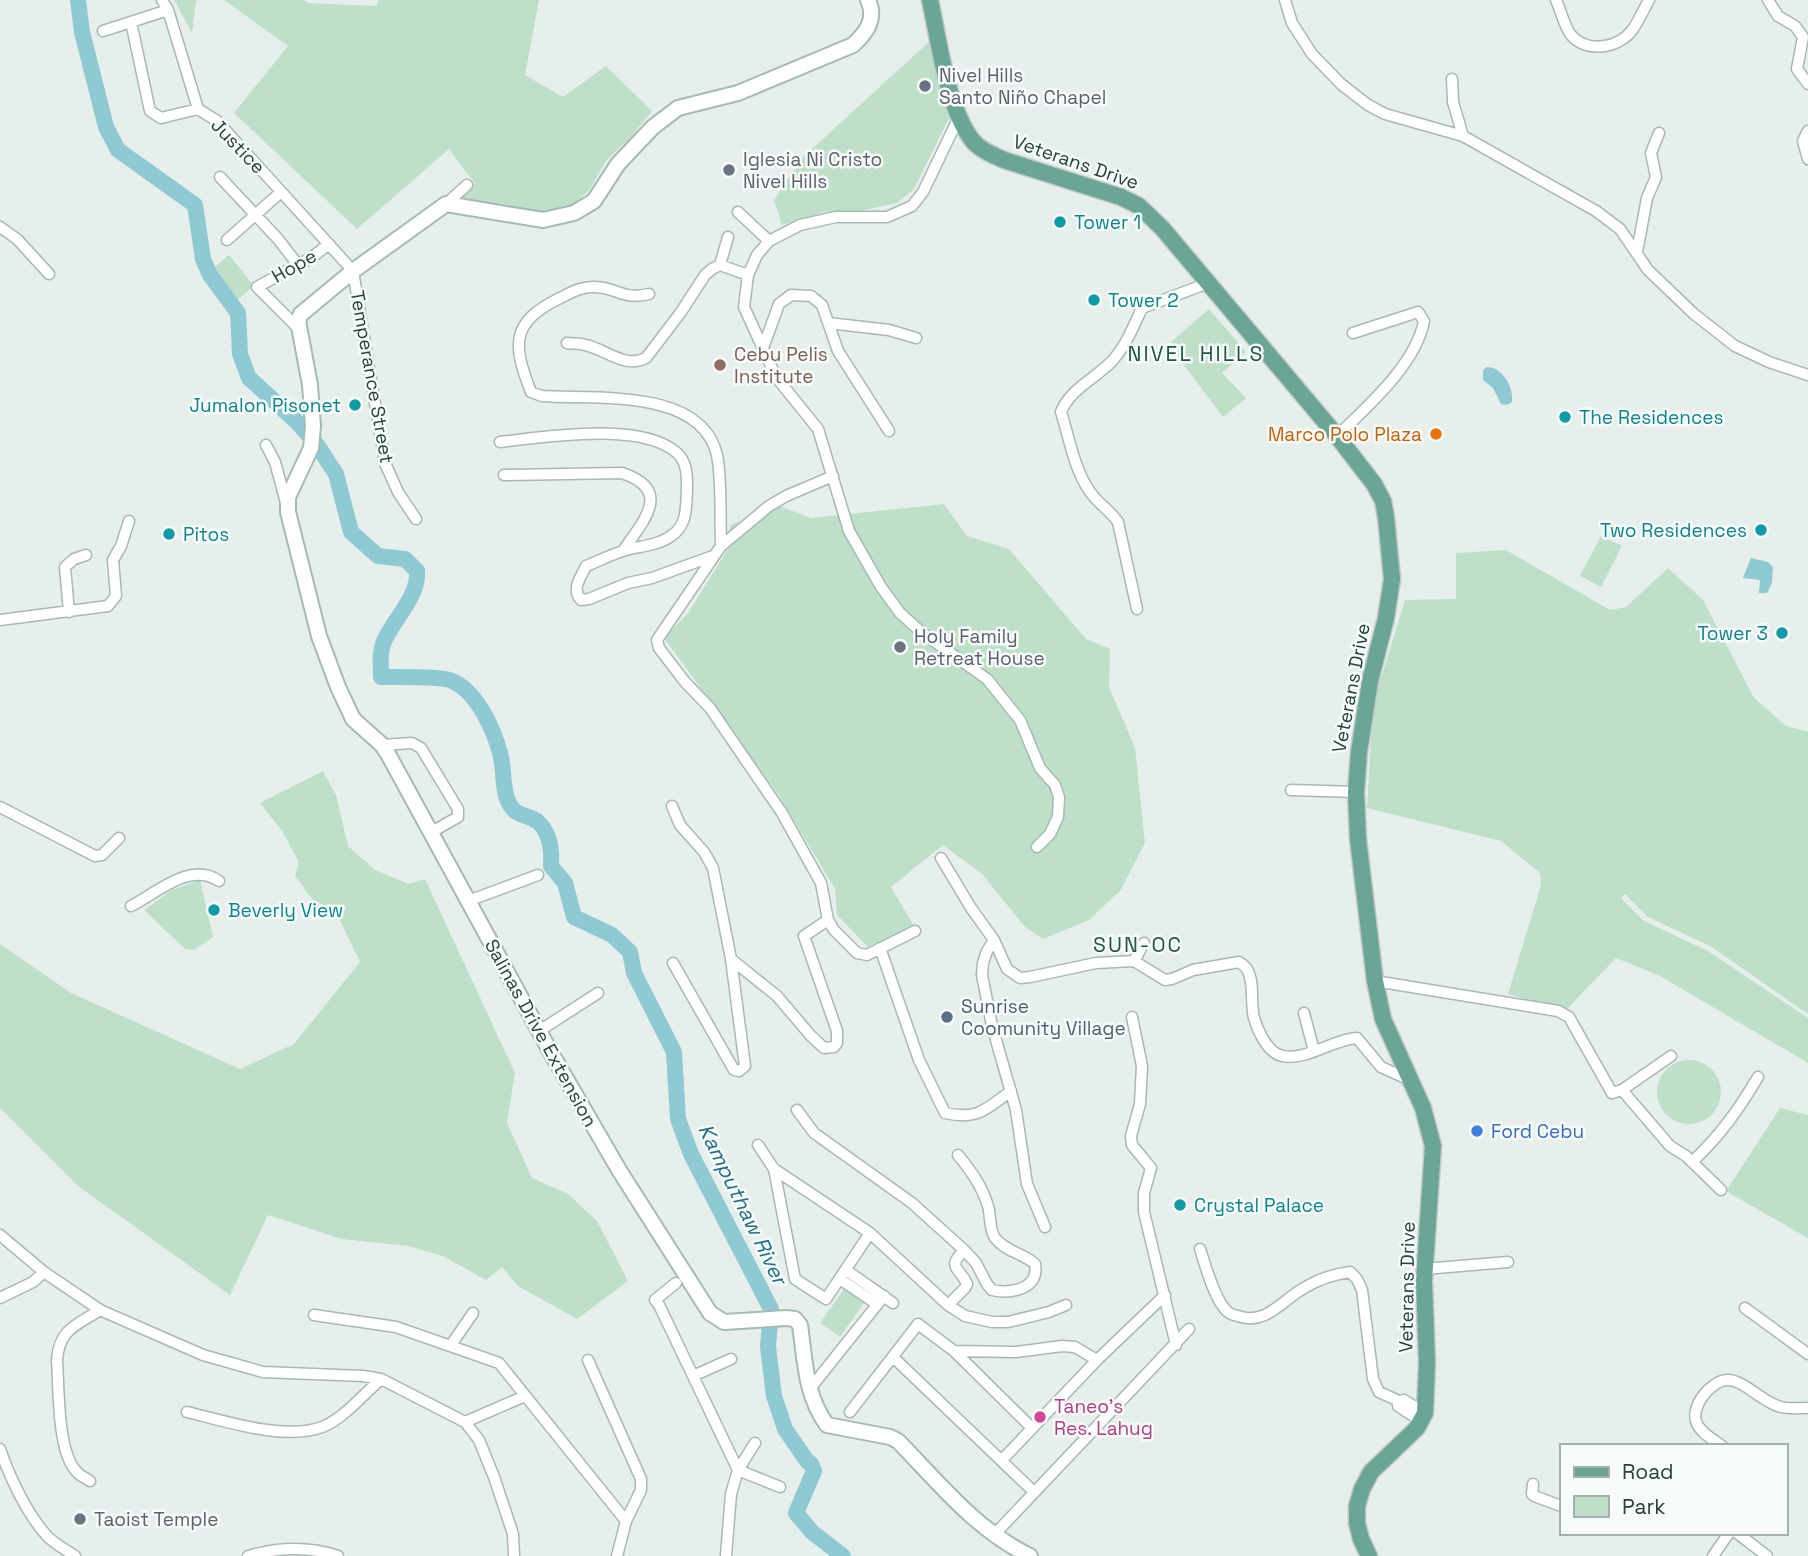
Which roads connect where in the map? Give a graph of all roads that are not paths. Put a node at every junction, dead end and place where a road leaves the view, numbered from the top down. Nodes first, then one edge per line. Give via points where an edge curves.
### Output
1 (162, 0) edge
2 (868, 0) edge
3 (930, 0) edge
4 (1285, 0) edge
5 (1556, 0) edge
6 (1649, 0) edge
7 (1768, 0) edge
8 (168, 10) junction
9 (131, 22) junction
10 (103, 31) dead end
11 (1452, 79) dead end
12 (1808, 84) edge
13 (198, 109) junction
14 (959, 117) junction
15 (1808, 131) edge
16 (1659, 133) dead end
17 (1463, 136) junction
18 (1808, 159) edge
19 (220, 177) dead end
20 (467, 185) dead end
21 (281, 192) junction
22 (446, 204) junction
23 (738, 212) dead end
24 (255, 216) junction
25 (0, 227) edge
26 (728, 237) dead end
27 (227, 240) dead end
28 (769, 241) junction
29 (329, 244) junction
30 (1637, 252) junction
31 (298, 265) junction
32 (720, 265) junction
33 (353, 271) junction
34 (49, 274) dead end
35 (748, 275) junction
36 (1208, 283) junction
37 (649, 293) dead end
38 (828, 323) junction
39 (297, 327) junction
40 (1353, 333) dead end
41 (916, 338) dead end
42 (567, 343) dead end
43 (763, 348) junction
44 (1808, 376) edge
45 (889, 431) dead end
46 (1337, 436) junction
47 (500, 442) dead end
48 (267, 445) dead end
49 (504, 475) dead end
50 (833, 476) junction
51 (286, 504) junction
52 (416, 519) dead end
53 (129, 521) dead end
54 (721, 546) junction
55 (623, 551) junction
56 (86, 555) dead end
57 (713, 556) junction
58 (1137, 609) dead end
59 (69, 612) junction
60 (0, 620) edge
61 (382, 745) junction
62 (1291, 790) dead end
63 (1356, 792) junction
64 (672, 806) dead end
65 (0, 807) edge
66 (430, 833) junction
67 (118, 838) dead end
68 (1037, 847) dead end
69 (941, 858) dead end
70 (538, 875) dead end
71 (219, 881) dead end
72 (468, 901) junction
73 (131, 906) dead end
74 (828, 920) junction
75 (915, 931) dead end
76 (994, 940) junction
77 (1144, 943) dead end
78 (880, 948) junction
79 (731, 959) junction
80 (1134, 961) junction
81 (673, 963) dead end
82 (1375, 981) junction
83 (598, 993) dead end
84 (1304, 1013) dead end
85 (1132, 1017) dead end
86 (539, 1031) junction
87 (1314, 1051) junction
88 (1671, 1056) dead end
89 (1758, 1077) dead end
90 (1410, 1080) junction
91 (1622, 1090) junction
92 (1011, 1091) junction
93 (797, 1110) dead end
94 (758, 1145) dead end
95 (958, 1155) dead end
96 (1692, 1162) junction
97 (774, 1169) junction
98 (1721, 1190) dead end
99 (1045, 1227) dead end
100 (870, 1233) junction
101 (0, 1235) edge
102 (1200, 1248) dead end
103 (964, 1250) junction
104 (1508, 1262) dead end
105 (1424, 1269) junction
106 (44, 1272) junction
107 (843, 1275) junction
108 (676, 1283) dead end
109 (1165, 1295) junction
110 (0, 1298) edge
111 (948, 1305) junction
112 (1066, 1305) dead end
113 (1745, 1308) dead end
114 (100, 1310) junction
115 (472, 1313) dead end
116 (314, 1315) dead end
117 (1189, 1329) dead end
118 (451, 1345) junction
119 (1176, 1345) junction
120 (954, 1351) junction
121 (1808, 1354) edge
122 (894, 1358) junction
123 (731, 1359) dead end
124 (589, 1360) dead end
125 (1097, 1360) junction
126 (693, 1376) junction
127 (381, 1379) junction
128 (808, 1390) junction
129 (525, 1396) junction
130 (1808, 1408) edge
131 (187, 1412) dead end
132 (850, 1412) dead end
133 (1423, 1417) junction
134 (465, 1422) junction
135 (1032, 1428) junction
136 (755, 1443) dead end
137 (1719, 1444) edge
138 (0, 1449) edge
139 (1002, 1460) junction
140 (738, 1470) junction
141 (90, 1481) dead end
142 (1533, 1484) dead end
143 (780, 1487) dead end
144 (1034, 1492) junction
145 (1560, 1506) edge
146 (626, 1521) junction
147 (994, 1535) junction
148 (1728, 1535) edge
149 (1740, 1535) edge
150 (75, 1556) edge
151 (248, 1556) edge
152 (338, 1556) edge
153 (514, 1556) edge
154 (617, 1556) edge
155 (726, 1556) edge
156 (1030, 1556) edge
157 (1369, 1556) edge
158 (1713, 1556) edge
159 (1767, 1556) edge

1 - 8 street, Justice
2 - 22 street via 870,22 853,45 738,93 678,108 618,164 594,201 575,213 543,220
3 - 14 main road, Veterans Drive
4 - 17 street via 1301,39 1350,91 1385,114
5 - 6 street via 1573,38 1606,47 1632,31
7 - 12 street via 1778,16 1803,37 1797,69
8 - 9 street
8 - 13 street, Justice
9 - 10 street
9 - 13 street via 150,111 161,118
11 - 17 street
13 - 21 street, Justice via 217,121
14 - 28 street via 912,206 887,217 836,217 800,225
14 - 36 main road, Veterans Drive via 972,140 990,154 1139,206
15 - 18 street via 1803,141
16 - 30 street via 1651,153 1656,177 1647,198
17 - 30 street via 1596,211 1620,229
19 - 24 street
20 - 22 street
21 - 24 street
21 - 29 street, Justice
22 - 33 street
23 - 28 street
24 - 27 street
24 - 31 street
25 - 34 street via 18,239
26 - 32 street
28 - 35 street
29 - 31 street, Hope
29 - 33 street, Justice
30 - 44 street via 1663,286 1735,346
31 - 39 street, Hope via 257,287
32 - 35 street
32 - 42 street via 705,275 639,362
33 - 39 street via 301,314
33 - 52 street, Temperance Street via 385,463
35 - 43 street via 744,307
36 - 46 main road, Veterans Drive
36 - 58 street via 1142,308 1123,349 1066,398 1060,412 1080,472 1094,498 1118,522
37 - 54 street via 636,297 598,287 580,288 539,309 521,330 524,373 531,392 542,396 631,399 677,411 701,426 717,457
38 - 41 street
38 - 43 street via 822,305 811,296 791,295 779,304
38 - 45 street via 838,351
39 - 51 street via 313,426 311,448
40 - 46 street via 1418,312 1424,321 1413,352
43 - 50 street via 776,377 818,429
46 - 63 main road, Veterans Drive via 1383,501 1392,558 1386,618 1364,712
47 - 55 street via 624,435 647,438 678,454 687,473 686,513 680,529 669,538
48 - 51 street
49 - 55 street via 622,473 635,477 651,496 649,508
50 - 54 street via 769,506
50 - 68 street via 849,531 900,613 987,679 1020,720 1040,768 1059,797 1058,817
51 - 61 street, Salinas Drive Extension via 319,636 338,687 353,719
53 - 59 street via 113,560 113,601 97,609
54 - 57 street
55 - 57 street via 586,566 576,588 581,600
56 - 59 street via 65,567
57 - 74 street via 657,640 659,648 710,708 782,813 821,883
59 - 60 street
61 - 66 street, Salinas Drive Extension
61 - 66 street via 412,743 421,748 458,809 458,817
62 - 63 street
63 - 82 main road, Veterans Drive
64 - 79 street via 680,825 713,868
65 - 67 street via 95,856 102,855
66 - 72 street, Salinas Drive Extension
69 - 76 street
70 - 72 street
71 - 73 street via 211,875 183,877
72 - 86 street, Salinas Drive Extension
74 - 78 street via 858,953 867,955
74 - 79 street via 804,936 837,1031 834,1047 824,1048 811,1037 777,996
75 - 78 street
76 - 80 street via 1007,969 1020,978 1096,963
76 - 92 street via 982,975
77 - 80 street
78 - 92 street via 919,1060 945,1113 970,1116
79 - 81 street via 745,1066 739,1071 734,1070
80 - 87 street via 1165,980 1239,962 1250,977 1255,1018 1269,1047 1282,1056
82 - 90 main road, Veterans Drive via 1383,1019
82 - 91 street via 1558,1011 1569,1017 1612,1094
83 - 86 street
84 - 87 street
85 - 109 street via 1142,1066 1132,1144 1151,1168 1144,1212
86 - 128 street, Salinas Drive Extension via 619,1170 710,1313 724,1322 786,1318 800,1325
87 - 90 street via 1357,1038 1381,1067
88 - 91 street
89 - 96 street via 1734,1116
90 - 105 main road, Veterans Drive via 1433,1146
91 - 96 street via 1670,1146
92 - 99 street via 1027,1184
93 - 103 street via 814,1133 912,1203
94 - 97 street
95 - 103 street via 978,1180 996,1239 1032,1262 1035,1278 1029,1286 1014,1291 992,1290
96 - 98 street
97 - 100 street
97 - 107 street via 795,1279 826,1299
100 - 107 street
100 - 111 street
101 - 106 street
102 - 133 street via 1213,1288 1228,1312 1248,1320 1278,1309 1304,1288 1350,1272 1362,1290 1373,1379 1379,1392
103 - 111 street via 954,1262 967,1284
104 - 105 street
105 - 133 main road, Veterans Drive via 1427,1362
106 - 110 street
106 - 114 street
107 - 128 street via 885,1301
108 - 126 street via 655,1300
109 - 119 street
109 - 125 street
111 - 112 street via 965,1316 992,1322
113 - 121 street
114 - 127 street via 203,1355 263,1372
114 - 141 street via 66,1331 57,1360 63,1438 75,1471
115 - 118 street
116 - 118 street via 396,1327
117 - 119 street
118 - 129 street via 499,1363
119 - 144 street
120 - 122 street via 918,1324
120 - 125 street via 1016,1352 1062,1346 1074,1347
120 - 135 street
122 - 132 street
122 - 139 street
123 - 126 street
124 - 146 street via 640,1479 641,1490
125 - 135 street
126 - 140 street
127 - 131 street via 321,1427 261,1429
127 - 134 street
128 - 147 street, Salinas Drive Extension via 827,1425 898,1441
129 - 134 street
129 - 146 street
130 - 137 street via 1782,1408 1734,1380 1724,1380 1712,1386 1694,1413 1703,1432
133 - 157 main road via 1371,1472 1362,1489 1357,1524
134 - 153 street via 489,1465 513,1534
135 - 139 street
136 - 140 street
138 - 150 street via 33,1516 48,1537
139 - 144 street
140 - 143 street
140 - 155 street via 731,1494
142 - 145 street via 1534,1496
144 - 147 street
146 - 154 street
147 - 156 street, Salinas Drive Extension
148 - 158 street
149 - 159 street
151 - 152 street via 301,1548

